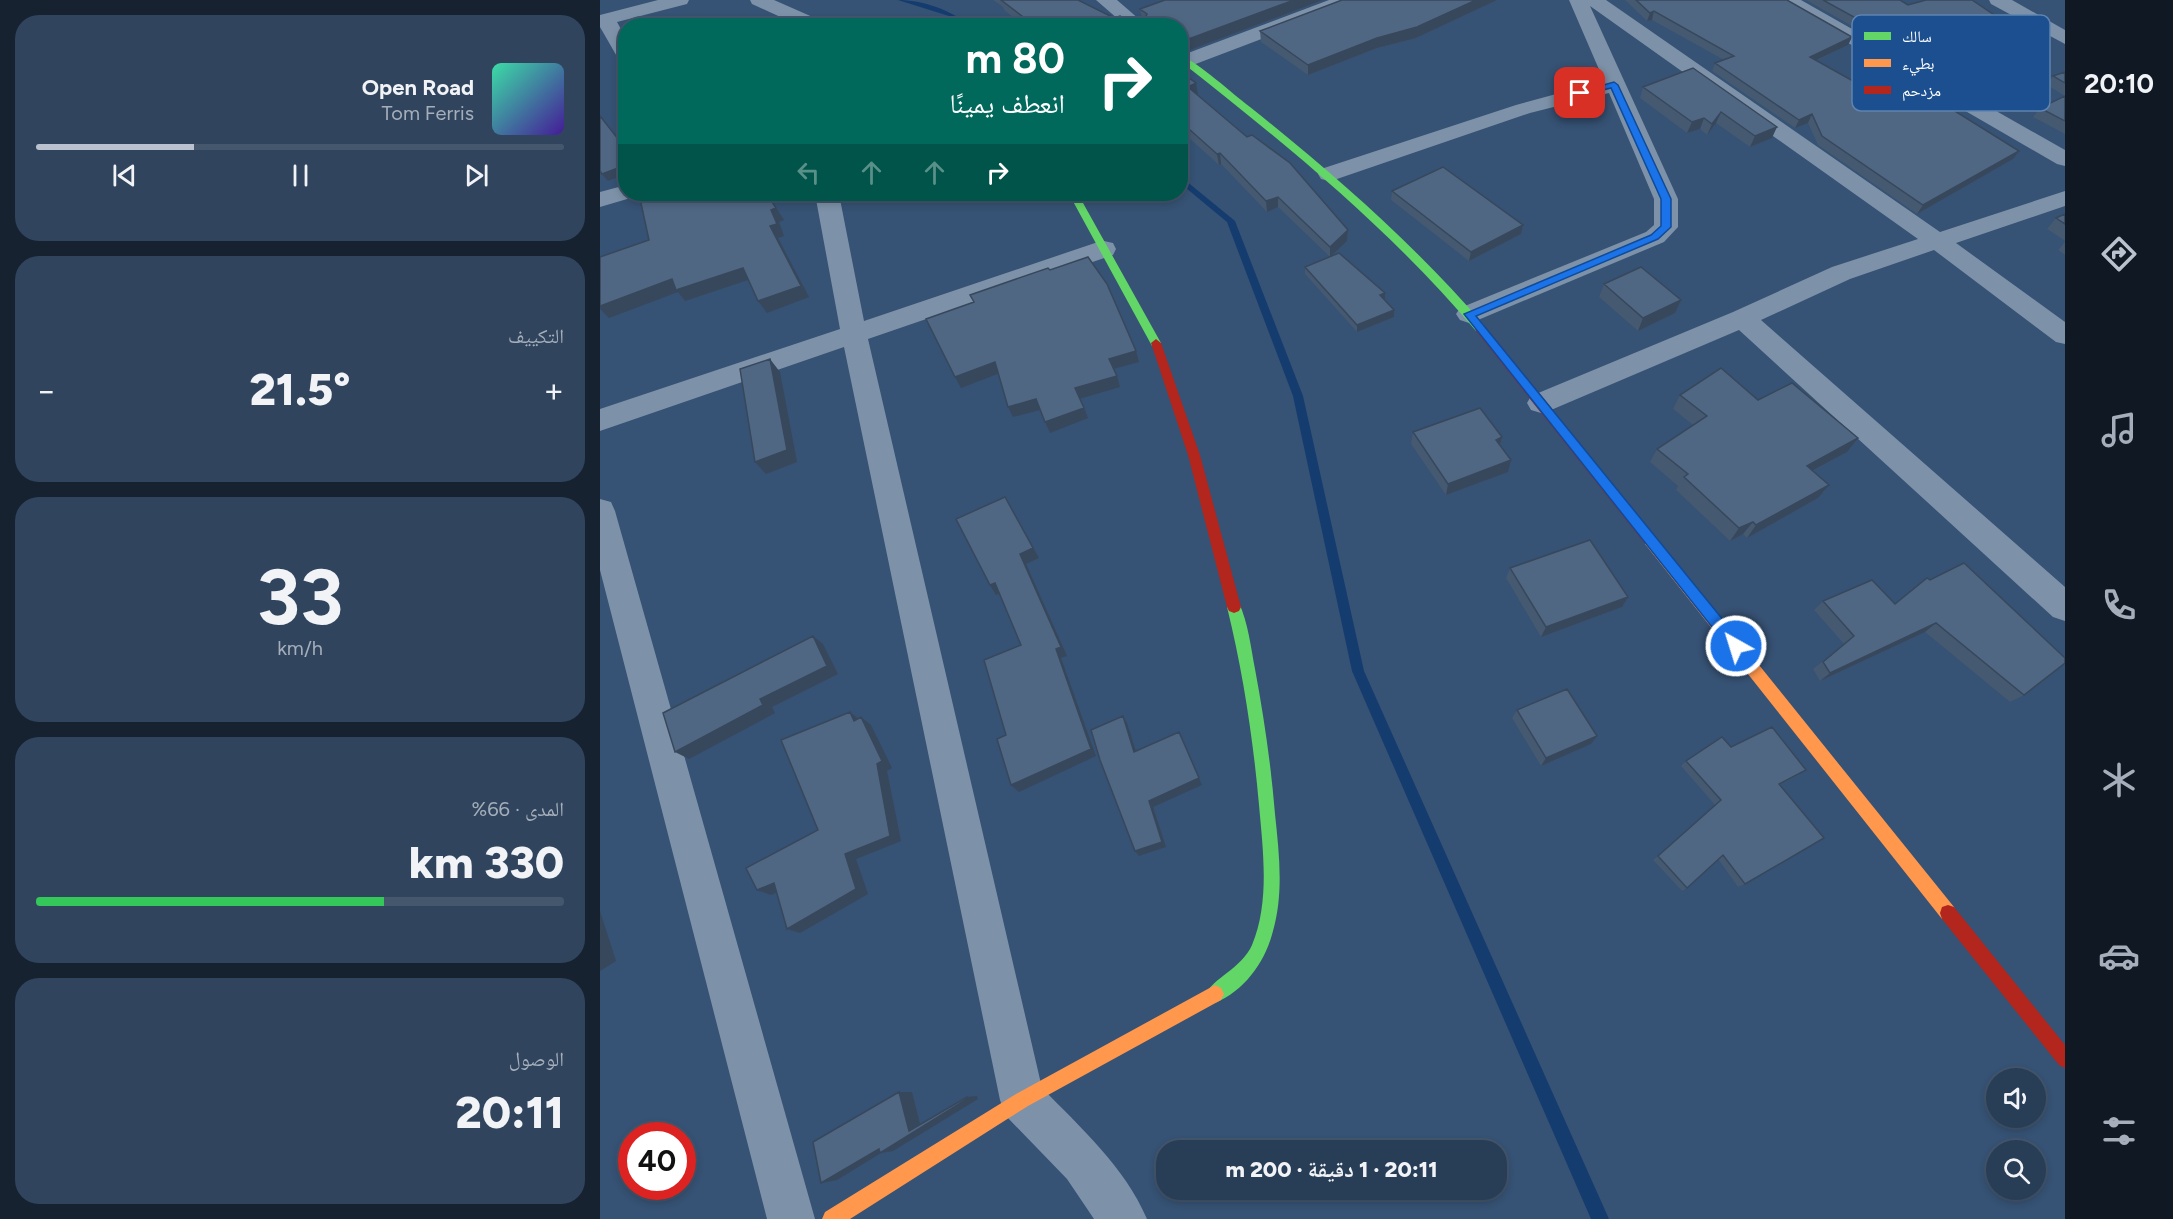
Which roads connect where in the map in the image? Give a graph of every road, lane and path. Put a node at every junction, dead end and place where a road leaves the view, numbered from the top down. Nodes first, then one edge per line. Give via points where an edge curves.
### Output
1 (680, 0) edge
2 (759, 0) edge
3 (1105, 0) edge
4 (1346, 0) edge
5 (1578, 0) edge
6 (1594, 0) edge
7 (1788, 0) edge
8 (2008, 1) edge
9 (2030, 15) edge
10 (799, 18) edge
11 (1128, 18) edge
12 (603, 21) edge
13 (2050, 28) edge
14 (1852, 37) edge
15 (2065, 38) edge
16 (618, 44) edge
17 (1188, 57) edge
18 (1188, 63) edge
19 (1614, 85) junction
20 (1981, 111) edge
21 (2065, 159) edge
22 (1329, 174) junction
23 (618, 194) edge
24 (2065, 198) edge
25 (600, 200) edge
26 (828, 201) edge
27 (1077, 201) edge
28 (1936, 240) junction
29 (1104, 249) junction
30 (1469, 314) junction
31 (1742, 318) junction
32 (854, 334) junction
33 (2065, 335) edge
34 (1541, 403) junction
35 (600, 420) edge
36 (600, 511) edge
37 (2065, 607) edge
38 (2065, 1059) edge
39 (1022, 1100) junction
40 (791, 1219) edge
41 (832, 1219) edge
42 (1123, 1219) edge

1 - 12 street
2 - 10 street
3 - 11 street
4 - 17 street
5 - 19 street
6 - 28 street
7 - 14 street
8 - 9 street
12 - 16 street
13 - 15 street
18 - 22 street
19 - 22 street via 1523,109
19 - 30 street via 1666,199 1666,227 1655,237
20 - 21 street
22 - 30 street via 1399,238
23 - 25 street
24 - 28 street
26 - 32 street
27 - 29 street
28 - 31 street via 1841,273
28 - 33 street
29 - 32 street
29 - 39 street via 1161,355 1218,542 1240,630 1261,746 1271,903 1259,949 1237,979
30 - 34 street
31 - 34 street
31 - 37 street
32 - 35 street
32 - 39 street
34 - 38 street
36 - 40 street
39 - 41 street
39 - 42 street via 1083,1163

